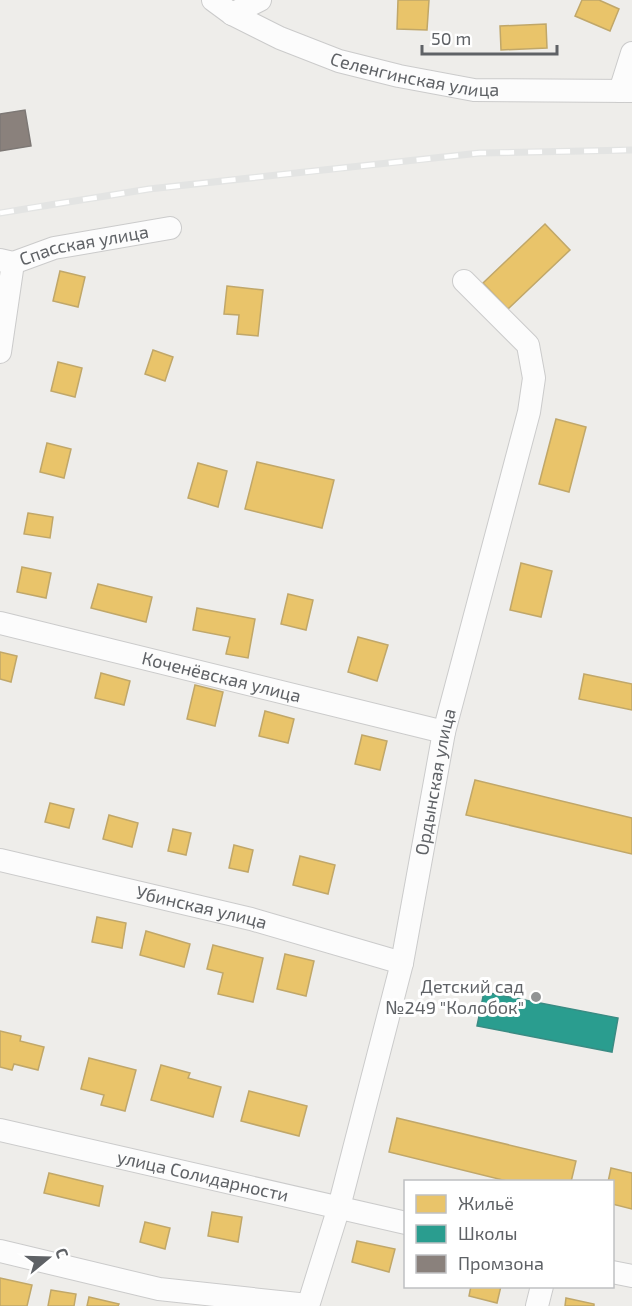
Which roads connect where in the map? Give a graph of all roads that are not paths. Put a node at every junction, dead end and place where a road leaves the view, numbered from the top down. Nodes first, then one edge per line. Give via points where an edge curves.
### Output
1 (213, 0) edge
2 (260, 0) edge
3 (232, 14) junction
4 (632, 53) edge
5 (626, 91) edge
6 (170, 228) dead end
7 (7, 261) edge
8 (464, 280) dead end
9 (0, 352) edge
10 (0, 623) edge
11 (444, 732) junction
12 (0, 861) edge
13 (402, 963) junction
14 (0, 1130) edge
15 (339, 1207) junction
16 (404, 1223) edge
17 (0, 1251) edge
18 (614, 1272) edge
19 (632, 1276) edge
20 (542, 1288) edge
21 (308, 1305) edge
22 (537, 1306) edge

1 - 3 street, Селенгинская улица
2 - 3 street
3 - 5 street, Селенгинская улица via 339,61 410,78 474,90
4 - 5 street
6 - 7 street, Спасская улица via 54,248
7 - 9 street
8 - 11 street, Ордынская улица via 528,345 534,378 529,412
10 - 11 street, Коченёвская улица
11 - 13 street, Ордынская улица
12 - 13 street, Убинская улица via 251,919
13 - 15 street, Ордынская улица
14 - 15 street, улица Солидарности
15 - 16 street, улица Солидарности
15 - 21 street, Ордынская улица
17 - 21 street via 159,1289
18 - 19 street
20 - 22 street

